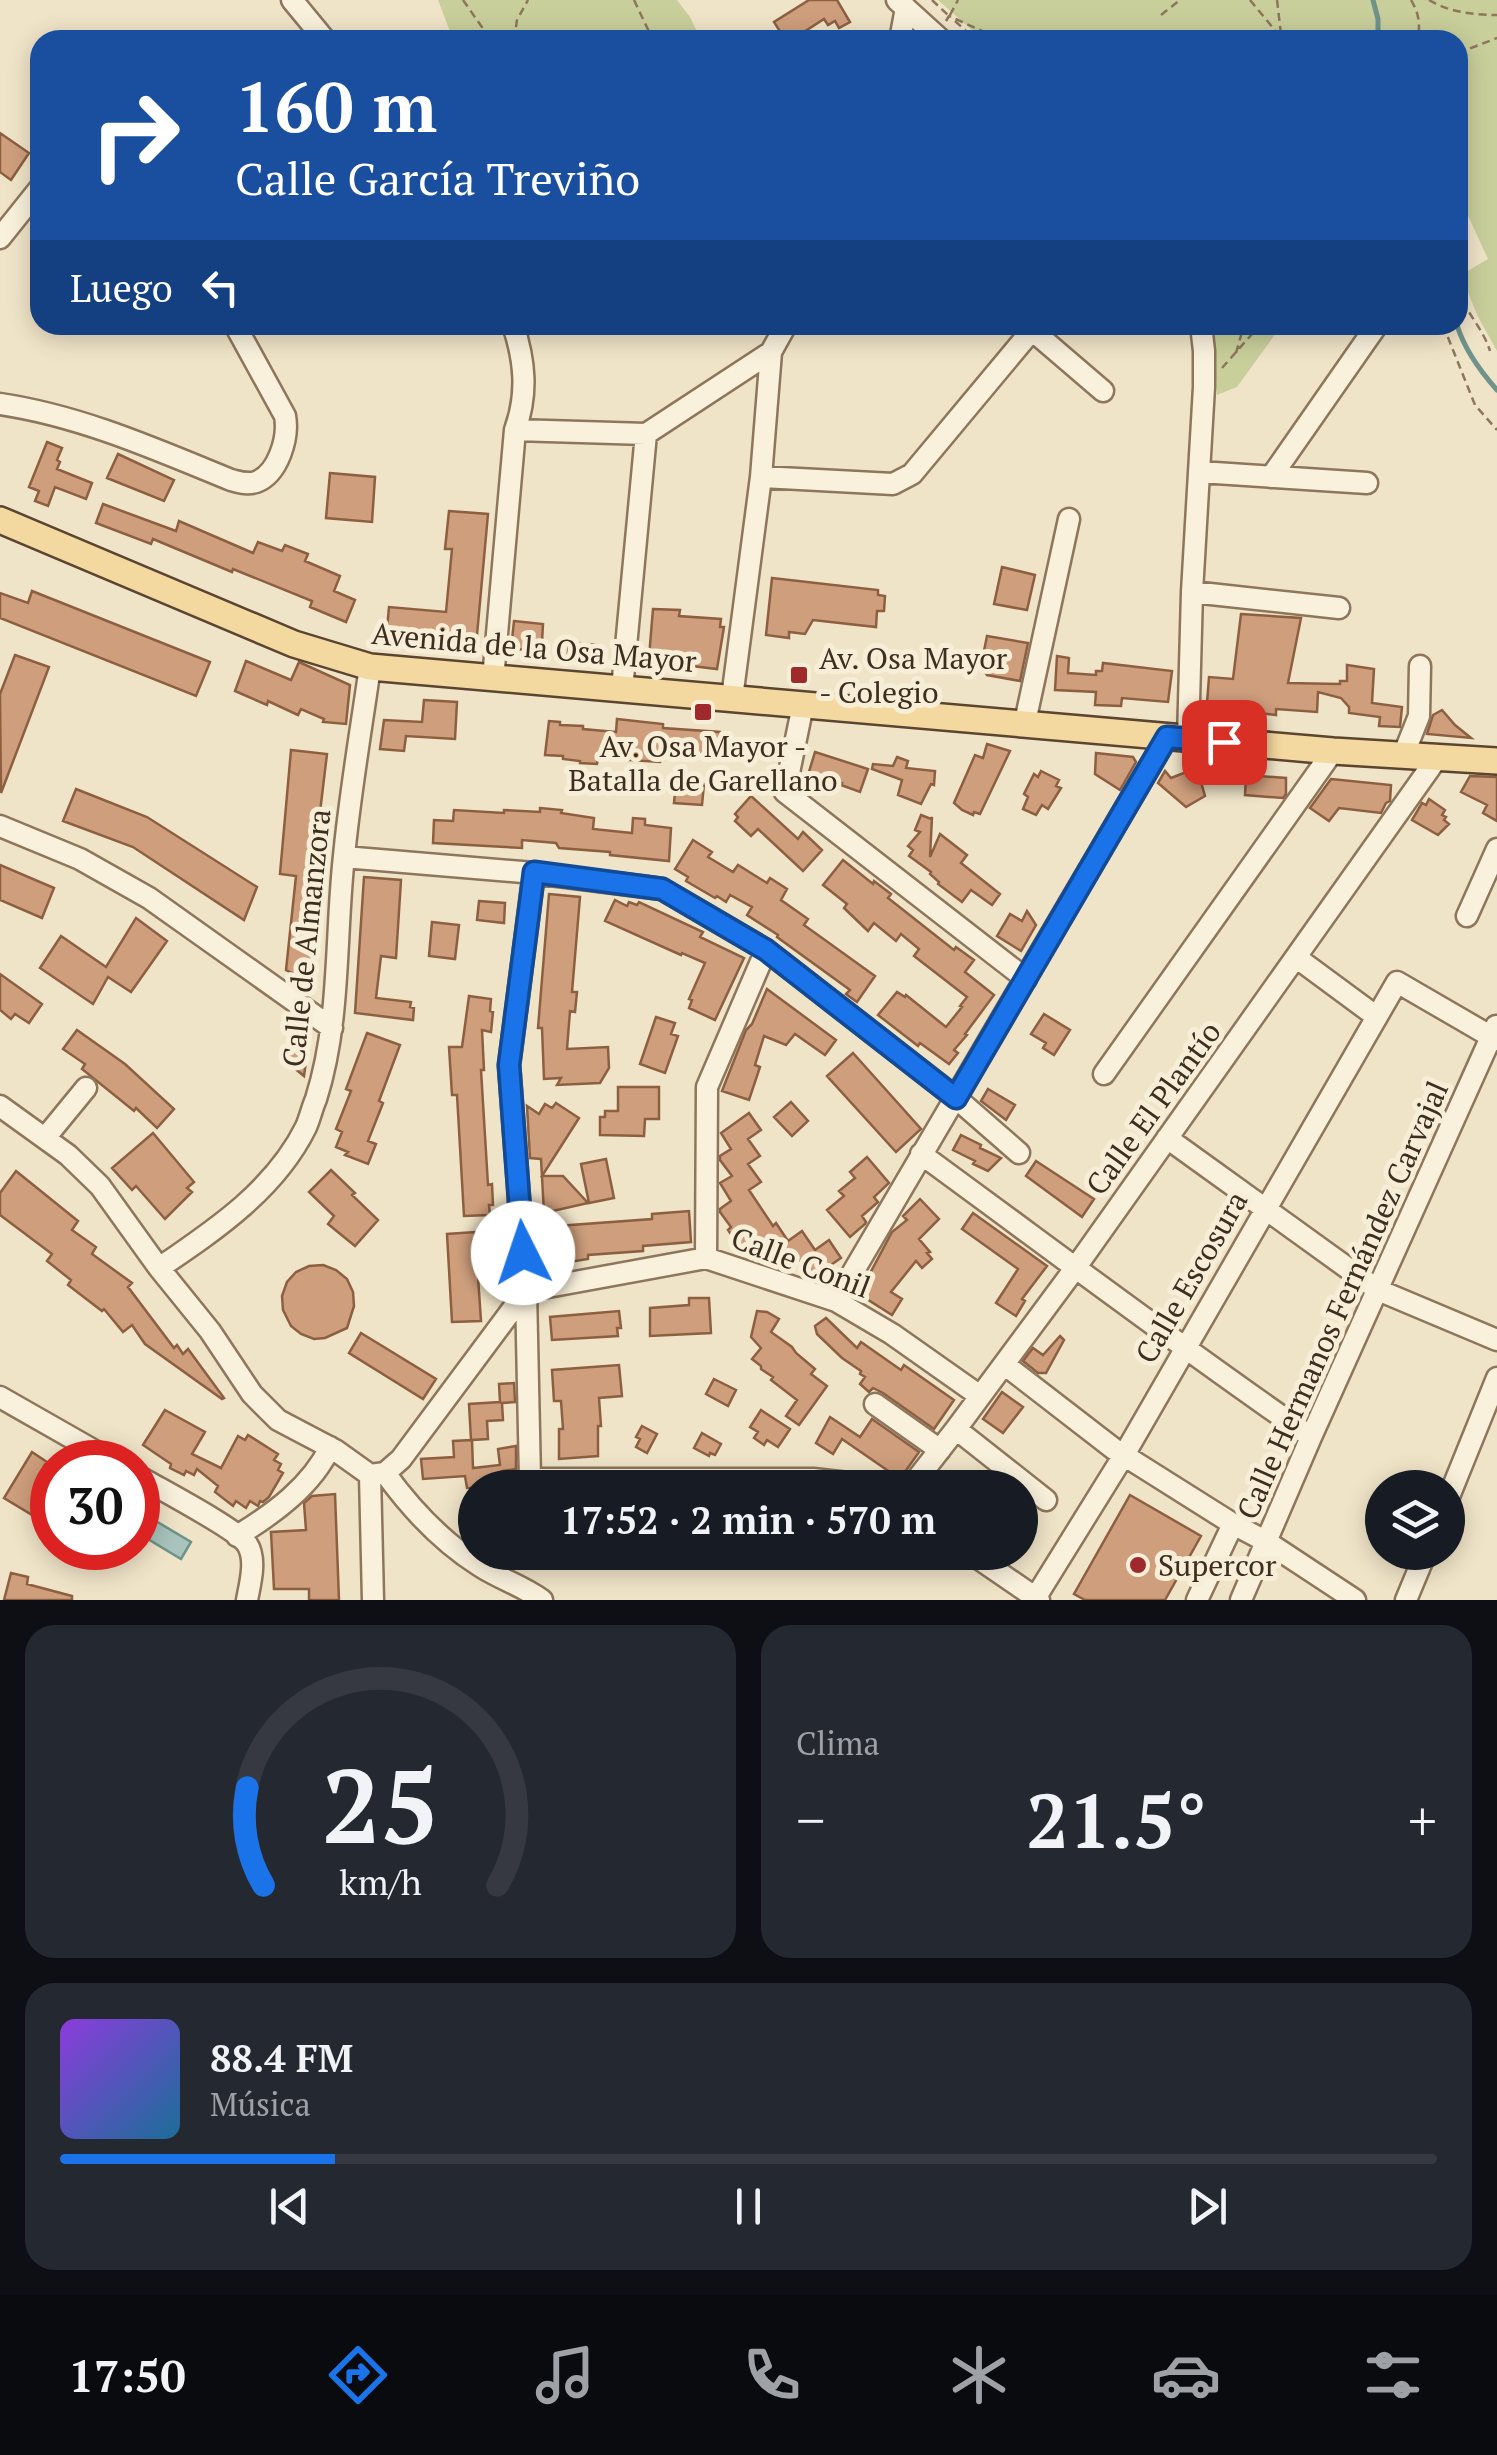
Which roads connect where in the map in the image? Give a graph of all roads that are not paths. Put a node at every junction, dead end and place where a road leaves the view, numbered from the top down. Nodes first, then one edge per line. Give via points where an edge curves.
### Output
1 (292, 0) edge
2 (902, 4) edge
3 (317, 30) edge
4 (901, 30) edge
5 (927, 30) edge
6 (30, 200) edge
7 (0, 238) edge
8 (240, 335) edge
9 (517, 335) edge
10 (780, 335) edge
11 (1023, 335) edge
12 (1037, 335) edge
13 (1201, 335) edge
14 (1370, 335) edge
15 (771, 352) junction
16 (1104, 391) dead end
17 (0, 404) edge
18 (515, 430) junction
19 (646, 434) junction
20 (1200, 472) junction
21 (761, 477) junction
22 (1270, 477) junction
23 (1367, 484) dead end
24 (1069, 519) dead end
25 (0, 520) edge
26 (1192, 592) junction
27 (1339, 608) dead end
28 (1420, 666) dead end
29 (370, 667) junction
30 (493, 679) junction
31 (622, 688) junction
32 (732, 698) junction
33 (804, 704) junction
34 (1025, 722) junction
35 (1178, 738) junction
36 (1333, 751) junction
37 (1403, 756) junction
38 (1437, 758) junction
39 (1497, 761) edge
40 (0, 826) edge
41 (1497, 848) edge
42 (344, 857) junction
43 (534, 872) junction
44 (1467, 916) dead end
45 (766, 950) junction
46 (1297, 958) junction
47 (1026, 979) junction
48 (1377, 1016) junction
49 (332, 1028) junction
50 (1495, 1033) edge
51 (1104, 1074) dead end
52 (86, 1088) dead end
53 (956, 1098) junction
54 (0, 1106) edge
55 (45, 1138) junction
56 (1167, 1138) junction
57 (1019, 1153) dead end
58 (921, 1154) junction
59 (1264, 1208) junction
60 (706, 1258) junction
61 (1076, 1266) junction
62 (159, 1268) junction
63 (526, 1290) junction
64 (1378, 1290) junction
65 (836, 1301) junction
66 (1497, 1340) edge
67 (1184, 1349) junction
68 (1004, 1364) junction
69 (1496, 1382) edge
70 (980, 1396) junction
71 (0, 1397) edge
72 (876, 1404) dead end
73 (956, 1429) junction
74 (1311, 1437) junction
75 (75, 1440) edge
76 (330, 1447) junction
77 (940, 1450) junction
78 (1124, 1455) junction
79 (530, 1470) edge
80 (924, 1470) edge
81 (1460, 1470) edge
82 (378, 1474) junction
83 (160, 1489) edge
84 (1046, 1500) dead end
85 (1232, 1524) junction
86 (237, 1536) junction
87 (1267, 1542) junction
88 (995, 1570) edge
89 (1418, 1570) edge
90 (1036, 1599) edge
91 (246, 1600) edge
92 (373, 1600) edge
93 (542, 1600) edge
94 (1197, 1600) edge
95 (1241, 1600) edge
96 (1355, 1600) edge
97 (1406, 1600) edge

1 - 3 street
2 - 4 street
2 - 5 street
6 - 7 street
8 - 17 street via 287,425 273,468 256,482 231,480 53,414
9 - 18 street via 524,375
10 - 15 street
11 - 21 street via 912,474 893,484
12 - 16 street
13 - 20 street
14 - 22 street
15 - 19 street
15 - 21 street
18 - 19 street
18 - 30 street
19 - 31 street
20 - 22 street
20 - 26 street
21 - 32 street
22 - 23 street
24 - 34 street
25 - 29 main road, Avenida de la Osa Mayor via 294,644
26 - 27 street
26 - 35 street
28 - 37 street via 1419,716
29 - 30 main road, Avenida de la Osa Mayor
29 - 42 street, Calle de Almanzora
30 - 31 main road, Avenida de la Osa Mayor
31 - 32 main road, Avenida de la Osa Mayor
32 - 33 main road, Avenida de la Osa Mayor
33 - 34 main road, Avenida de la Osa Mayor
33 - 47 street via 784,792
34 - 35 main road, Avenida de la Osa Mayor
35 - 36 main road, Avenida de la Osa Mayor
35 - 47 street
36 - 37 main road, Avenida de la Osa Mayor
36 - 51 street
37 - 38 main road, Avenida de la Osa Mayor
38 - 39 main road, Avenida de la Osa Mayor
38 - 46 street, Calle El Plantío
40 - 49 street via 80,859 149,898
41 - 44 street
42 - 43 street
42 - 49 street, Calle de Almanzora
43 - 45 street via 662,889
43 - 63 street via 509,1065
45 - 53 street
45 - 60 street via 708,1087
46 - 48 street
46 - 56 street, Calle El Plantío
47 - 53 street
48 - 50 street, Calle Escosura via 1397,982
48 - 59 street, Calle Escosura
49 - 62 street, Calle de Almanzora via 307,1126 283,1164 209,1234
50 - 64 street, Calle Hermanos Fernández Carvajal
52 - 55 street
53 - 57 street
53 - 58 street
54 - 55 street
55 - 62 street via 100,1186
56 - 59 street
56 - 61 street, Calle El Plantío
58 - 61 street
58 - 65 street
59 - 64 street
59 - 67 street, Calle Escosura
60 - 63 street, Calle Conil
60 - 65 street, Calle Conil
61 - 67 street
61 - 68 street, Calle El Plantío
62 - 76 street via 252,1394 278,1420
63 - 79 street
63 - 82 street via 401,1458
64 - 66 street
64 - 74 street, Calle Hermanos Fernández Carvajal
65 - 70 street, Calle Conil
67 - 74 street
67 - 78 street, Calle Escosura
68 - 70 street, Calle El Plantío
68 - 78 street
69 - 81 street
70 - 73 street, Calle El Plantío
71 - 75 street
72 - 77 street
73 - 77 street, Calle El Plantío
73 - 84 street
74 - 87 street, Calle Hermanos Fernández Carvajal
76 - 82 street
76 - 86 street via 294,1493
77 - 80 street, Calle El Plantío
78 - 85 street
78 - 90 street, Calle Escosura
82 - 92 street
82 - 93 street via 447,1544
83 - 86 street
85 - 87 street
85 - 94 street, Calle Hermanos Fernández Carvajal
86 - 91 street via 248,1545 252,1564
87 - 95 street, Calle Hermanos Fernández Carvajal
87 - 96 street
88 - 90 street
89 - 97 street

